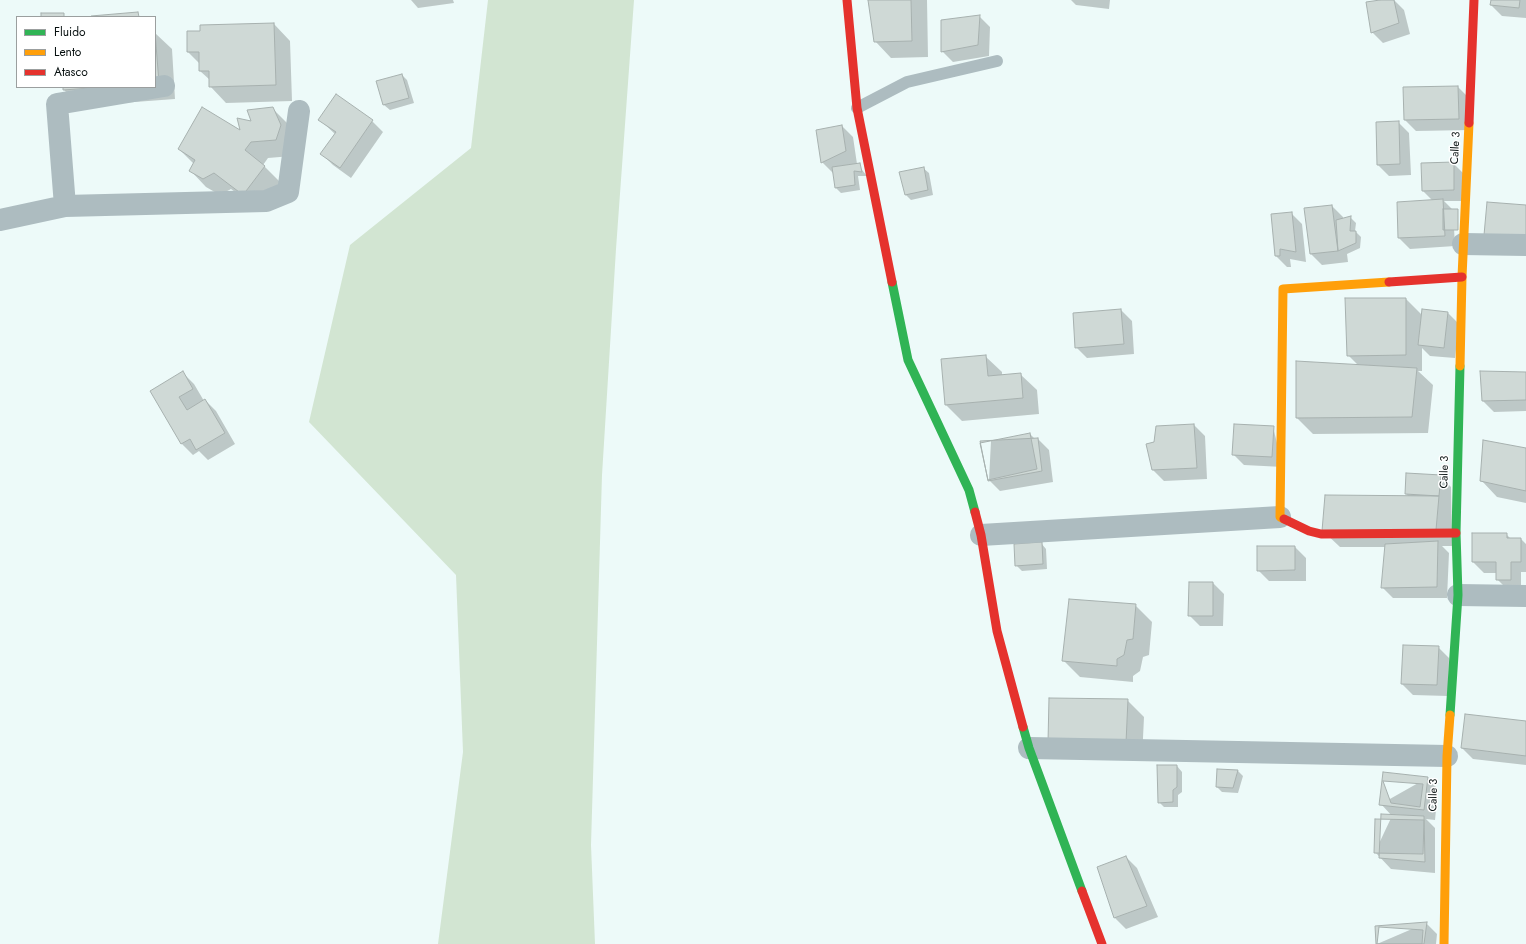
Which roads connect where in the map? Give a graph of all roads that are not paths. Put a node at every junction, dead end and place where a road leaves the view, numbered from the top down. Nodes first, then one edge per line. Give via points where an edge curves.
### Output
1 (847, 0) edge
2 (1474, 0) edge
3 (997, 61) dead end
4 (164, 86) dead end
5 (156, 87) edge
6 (152, 88) edge
7 (857, 108) junction
8 (299, 111) dead end
9 (65, 206) junction
10 (0, 220) edge
11 (1463, 244) junction
12 (1526, 245) edge
13 (1462, 277) junction
14 (1280, 517) junction
15 (1456, 533) junction
16 (981, 535) junction
17 (1458, 595) junction
18 (1526, 596) edge
19 (1030, 748) junction
20 (1447, 756) junction
21 (1102, 944) edge
22 (1444, 944) edge

1 - 7 street
2 - 11 street, Calle 3
3 - 7 lane via 907,82
4 - 5 street
6 - 9 street via 57,104
7 - 16 street via 908,360 969,490
8 - 9 street via 288,192 266,201
9 - 10 street
11 - 12 street
11 - 13 street, Calle 3
13 - 14 street via 1283,289
13 - 15 street, Calle 3
14 - 15 street via 1321,534
14 - 16 street
15 - 17 street, Calle 3
16 - 19 street via 997,632
17 - 18 street
17 - 20 street, Calle 3
19 - 20 street
19 - 21 street
20 - 22 street, Calle 3

